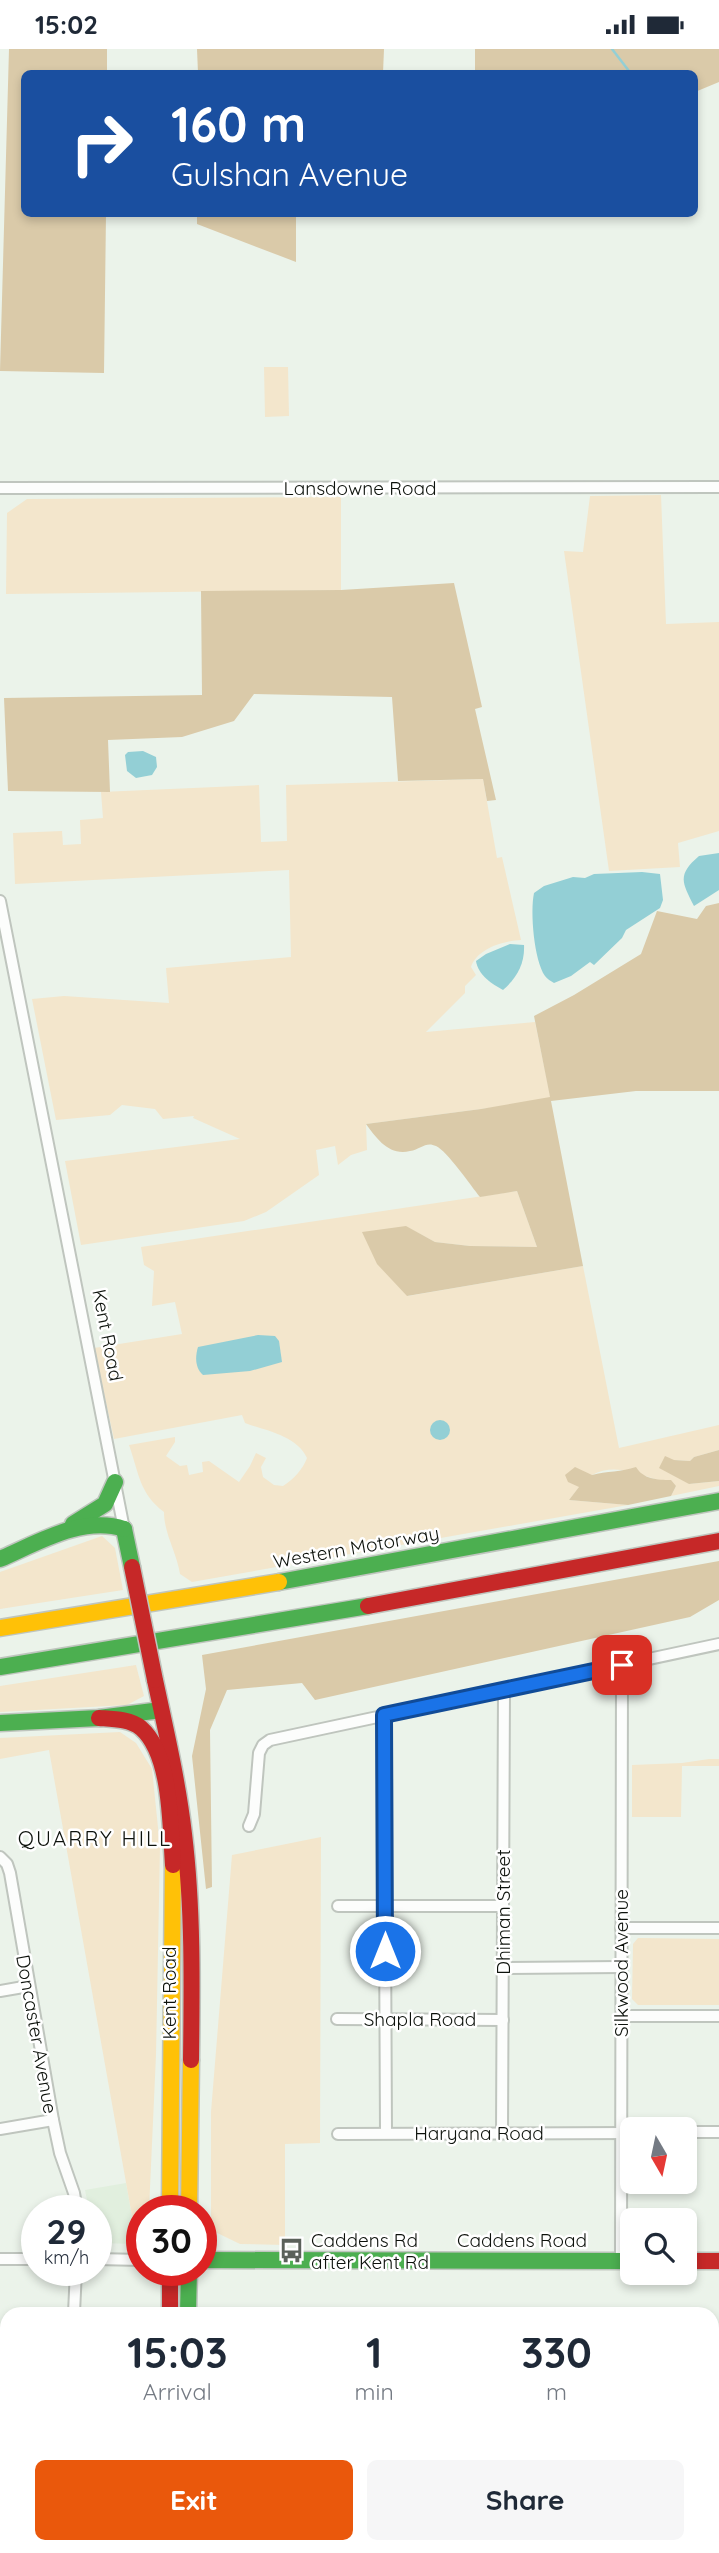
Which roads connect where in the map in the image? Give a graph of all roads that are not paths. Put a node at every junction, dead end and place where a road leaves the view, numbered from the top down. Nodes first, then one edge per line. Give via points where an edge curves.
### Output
1 (719, 487) edge
2 (0, 488) edge
3 (0, 901) edge
4 (115, 1482) junction
5 (719, 1501) edge
6 (124, 1529) junction
7 (51, 1538) junction
8 (719, 1541) edge
9 (0, 1559) edge
10 (0, 1628) edge
11 (719, 1644) edge
12 (622, 1665) junction
13 (0, 1667) edge
14 (504, 1690) junction
15 (161, 1710) junction
16 (384, 1715) junction
17 (99, 1718) junction
18 (0, 1723) edge
19 (174, 1778) junction
20 (249, 1826) dead end
21 (0, 1857) edge
22 (173, 1865) junction
23 (338, 1906) dead end
24 (385, 1906) junction
25 (503, 1906) junction
26 (621, 1928) junction
27 (719, 1928) edge
28 (503, 1968) junction
29 (621, 1968) junction
30 (29, 1986) junction
31 (0, 1991) edge
32 (621, 2016) junction
33 (719, 2016) edge
34 (337, 2019) dead end
35 (503, 2019) junction
36 (386, 2020) junction
37 (625, 2117) edge
38 (53, 2120) junction
39 (0, 2129) edge
40 (697, 2132) edge
41 (719, 2132) edge
42 (386, 2133) junction
43 (502, 2133) junction
44 (620, 2133) edge
45 (338, 2134) dead end
46 (74, 2195) edge
47 (170, 2195) edge
48 (189, 2195) edge
49 (0, 2259) edge
50 (21, 2259) edge
51 (217, 2260) edge
52 (620, 2261) edge
53 (697, 2261) edge
54 (719, 2261) edge
55 (75, 2286) edge
56 (170, 2286) edge
57 (189, 2286) edge
58 (74, 2307) edge
59 (170, 2307) edge
60 (188, 2307) edge

1 - 2 street, Lansdowne Road
3 - 4 street, Kent Road
4 - 6 street, Kent Road
4 - 7 main road via 107,1503
5 - 10 main road, Western Motorway via 232,1591
6 - 7 main road via 105,1523
6 - 15 main road, Kent Road, bridge
7 - 9 main road
8 - 13 main road via 328,1614
11 - 12 street
12 - 14 street
12 - 26 street, Silkwood Avenue
14 - 16 street
14 - 25 street, Dhiman Street
15 - 17 main road
15 - 19 main road, Kent Road
16 - 20 street via 267,1741 259,1751
16 - 24 street
17 - 18 main road
17 - 22 main road via 134,1724 153,1744 164,1774
19 - 22 main road, Kent Road
19 - 48 main road, Kent Road via 186,1849 190,1916
21 - 30 street, Doncaster Avenue via 10,1873
22 - 47 main road, Kent Road
23 - 24 street
24 - 25 street
24 - 36 street
25 - 28 street, Dhiman Street
26 - 27 street
26 - 29 street, Silkwood Avenue
28 - 29 street
28 - 35 street, Dhiman Street
29 - 32 street, Silkwood Avenue
30 - 31 street
30 - 38 street, Doncaster Avenue
32 - 33 street
32 - 37 street, Silkwood Avenue
34 - 36 street, Shapla Road
35 - 36 street, Shapla Road
35 - 43 street, Dhiman Street
36 - 42 street
38 - 39 street
38 - 46 street, Doncaster Avenue
40 - 41 street
42 - 43 street, Haryana Road
42 - 45 street, Haryana Road
43 - 44 street, Haryana Road
49 - 50 street
51 - 52 main road, Caddens Road
53 - 54 main road
55 - 58 street
56 - 59 main road
57 - 60 main road

